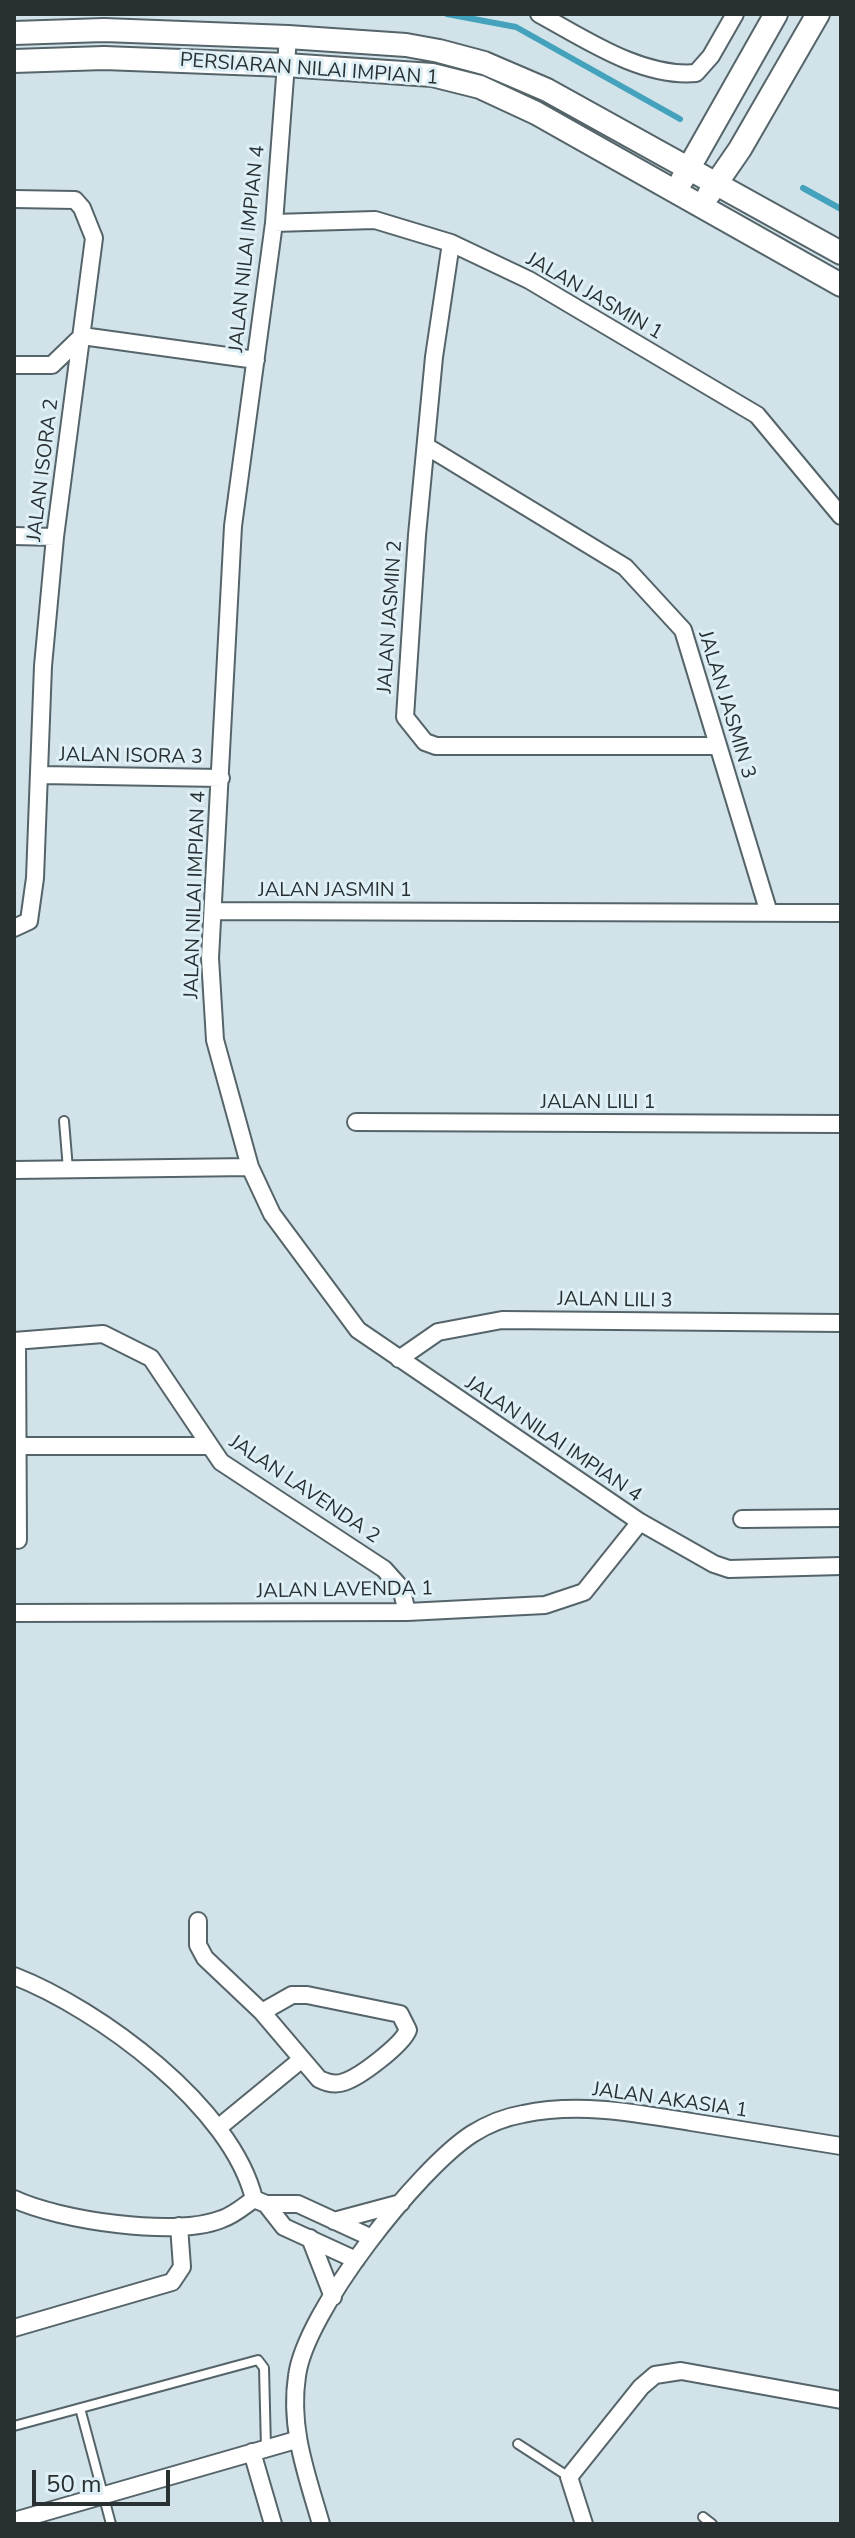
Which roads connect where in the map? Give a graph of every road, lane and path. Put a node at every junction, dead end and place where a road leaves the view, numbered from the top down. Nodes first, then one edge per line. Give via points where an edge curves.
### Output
1 (539, 14) edge
2 (735, 14) edge
3 (776, 14) edge
4 (818, 14) edge
5 (14, 33) edge
6 (288, 37) junction
7 (14, 61) edge
8 (286, 65) junction
9 (713, 124) junction
10 (740, 149) junction
11 (658, 151) junction
12 (689, 170) junction
13 (717, 184) junction
14 (675, 192) junction
15 (14, 199) edge
16 (752, 205) junction
17 (700, 206) junction
18 (274, 223) junction
19 (451, 243) junction
20 (841, 253) edge
21 (841, 285) edge
22 (82, 336) junction
23 (256, 360) junction
24 (14, 365) edge
25 (426, 446) junction
26 (841, 516) edge
27 (14, 536) edge
28 (55, 537) junction
29 (718, 746) junction
30 (40, 775) junction
31 (221, 778) junction
32 (213, 911) junction
33 (769, 913) junction
34 (841, 913) edge
35 (20, 927) edge
36 (64, 1121) dead end
37 (356, 1122) dead end
38 (841, 1124) edge
39 (250, 1167) junction
40 (68, 1169) junction
41 (14, 1170) edge
42 (841, 1323) edge
43 (16, 1341) edge
44 (399, 1359) junction
45 (18, 1446) junction
46 (207, 1446) junction
47 (841, 1518) edge
48 (742, 1519) dead end
49 (640, 1522) junction
50 (18, 1540) dead end
51 (841, 1566) edge
52 (407, 1612) junction
53 (14, 1613) edge
54 (198, 1921) dead end
55 (14, 1976) edge
56 (262, 2012) junction
57 (302, 2059) junction
58 (218, 2128) junction
59 (841, 2146) edge
60 (14, 2199) edge
61 (260, 2202) junction
62 (401, 2203) junction
63 (334, 2221) junction
64 (179, 2226) junction
65 (310, 2238) junction
66 (372, 2238) junction
67 (356, 2260) junction
68 (333, 2297) junction
69 (14, 2328) edge
70 (841, 2400) edge
71 (80, 2408) junction
72 (14, 2426) edge
73 (296, 2440) junction
74 (518, 2444) dead end
75 (259, 2450) junction
76 (569, 2477) junction
77 (103, 2495) junction
78 (703, 2517) dead end
79 (14, 2521) edge
80 (111, 2524) edge
81 (273, 2524) edge
82 (321, 2524) edge
83 (584, 2524) edge
84 (712, 2524) edge

1 - 2 street via 657,71 681,74 696,73
3 - 9 street
4 - 10 street
5 - 6 street, PERSIARAN NILAI IMPIAN 1 via 104,30
6 - 8 street, JALAN NILAI IMPIAN 4
6 - 11 street, PERSIARAN NILAI IMPIAN 1 via 406,45 484,63 547,90
7 - 8 street, PERSIARAN NILAI IMPIAN 1 via 104,58
8 - 14 street, PERSIARAN NILAI IMPIAN 1 via 432,75 480,87
8 - 18 street, JALAN NILAI IMPIAN 4
9 - 11 street via 688,142
9 - 12 street
10 - 13 street
10 - 16 street
11 - 12 street, PERSIARAN NILAI IMPIAN 1
12 - 13 street, PERSIARAN NILAI IMPIAN 1
12 - 14 street
13 - 16 street, PERSIARAN NILAI IMPIAN 1
13 - 17 street
14 - 17 street, PERSIARAN NILAI IMPIAN 1
15 - 22 street, JALAN ISORA 2 via 79,203 94,238
16 - 20 street, PERSIARAN NILAI IMPIAN 1
17 - 21 street, PERSIARAN NILAI IMPIAN 1
18 - 19 street, JALAN JASMIN 1 via 375,220
18 - 23 street, JALAN NILAI IMPIAN 4
19 - 25 street, JALAN JASMIN 2
19 - 26 street, JALAN JASMIN 1 via 529,280 757,415
22 - 23 street
22 - 24 street via 52,365
22 - 28 street, JALAN ISORA 2
23 - 31 street, JALAN NILAI IMPIAN 4 via 233,526
25 - 29 street, JALAN JASMIN 3 via 625,567 683,630
25 - 29 street, JALAN JASMIN 2 via 404,710 425,742
27 - 28 street
28 - 30 street, JALAN ISORA 2
29 - 33 street, JALAN JASMIN 3
30 - 31 street, JALAN ISORA 3
30 - 35 street, JALAN ISORA 2 via 31,917
31 - 32 street, JALAN NILAI IMPIAN 4
32 - 33 street, JALAN JASMIN 1
32 - 39 street, JALAN NILAI IMPIAN 4 via 210,986 215,1040
33 - 34 street, JALAN JASMIN 1
36 - 40 lane
37 - 38 street, JALAN LILI 1
39 - 40 street
39 - 44 street, JALAN NILAI IMPIAN 4 via 272,1214 346,1316
40 - 41 street
42 - 44 street, JALAN LILI 3 via 502,1320 438,1332
43 - 45 street
43 - 46 street, JALAN LAVENDA 2 via 93,1333 113,1337 157,1364
44 - 49 street, JALAN NILAI IMPIAN 4
45 - 46 street
45 - 50 street
46 - 52 street, JALAN LAVENDA 2 via 243,1478 384,1569 401,1588
47 - 48 street
49 - 51 street, JALAN NILAI IMPIAN 4 via 729,1569
49 - 52 street, JALAN LAVENDA 1 via 595,1580 568,1600
52 - 53 street, JALAN LAVENDA 1
54 - 56 street via 198,1945 205,1958
55 - 58 street via 53,1992 108,2026
56 - 57 street
56 - 57 street via 292,1995 307,1995 393,2011 408,2023 401,2042 348,2081 326,2082
57 - 58 street
58 - 61 street via 242,2162
59 - 62 street, JALAN AKASIA 1 via 623,2111 548,2110 507,2118 471,2135
60 - 64 street via 76,2218
61 - 63 street via 292,2203
61 - 64 street via 221,2220
61 - 65 street via 284,2227
62 - 63 street
62 - 66 street, JALAN AKASIA 1
63 - 66 street
64 - 69 street via 182,2267 172,2282
65 - 67 street
65 - 68 street
66 - 67 street, JALAN AKASIA 1
67 - 68 street, JALAN AKASIA 1
68 - 73 street, JALAN AKASIA 1 via 300,2361
70 - 76 street via 663,2372 641,2387
71 - 72 lane
71 - 75 lane via 258,2360 264,2368
71 - 77 lane
73 - 75 street
73 - 82 street, JALAN AKASIA 1
74 - 76 lane
75 - 77 street
75 - 81 street
76 - 83 street
77 - 79 street
77 - 80 lane
78 - 84 lane

